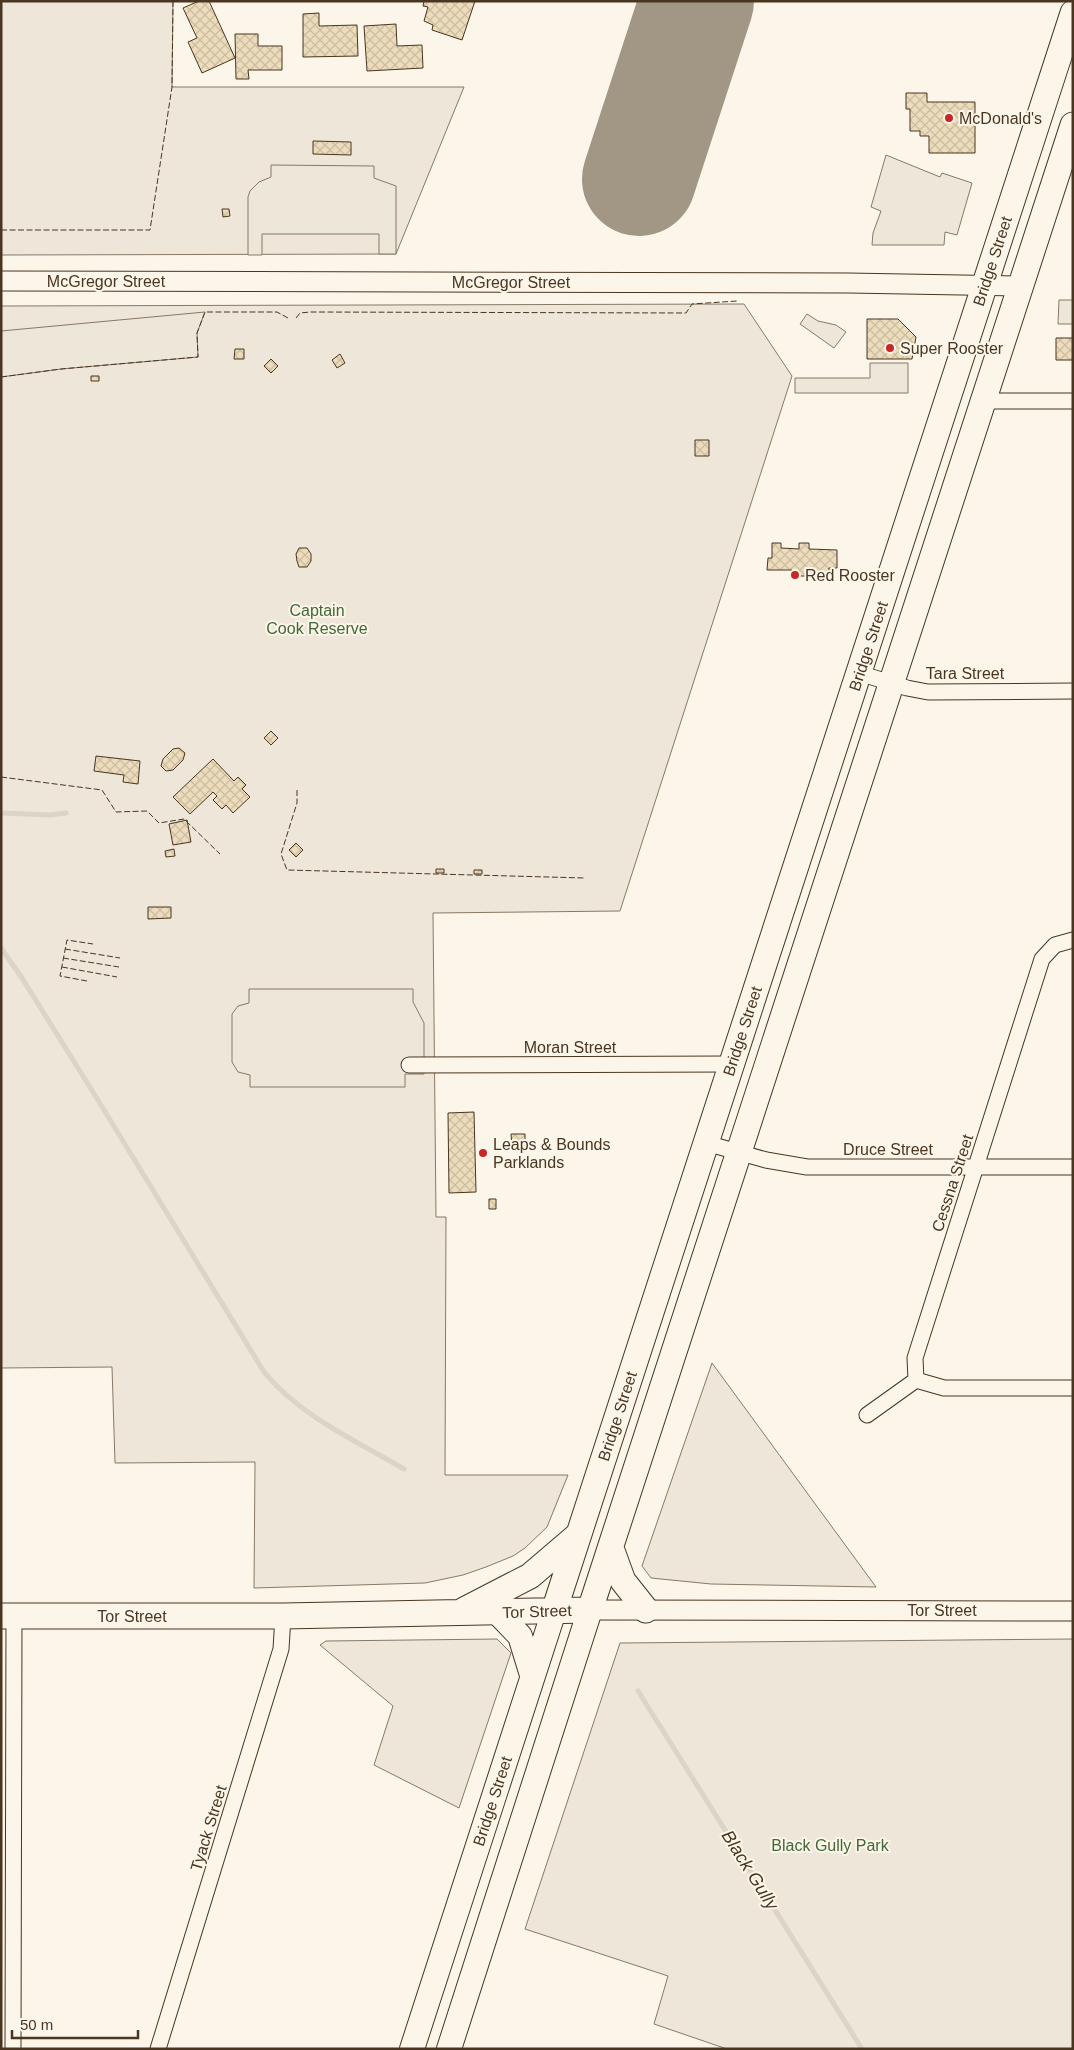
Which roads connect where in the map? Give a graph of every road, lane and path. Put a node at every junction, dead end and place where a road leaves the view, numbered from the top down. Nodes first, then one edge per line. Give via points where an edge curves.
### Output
1 (1073, 13) edge
2 (1073, 125) edge
3 (1, 282) edge
4 (984, 284) junction
5 (1021, 286) junction
6 (983, 401) junction
7 (1073, 401) edge
8 (859, 674) junction
9 (890, 684) junction
10 (1073, 691) edge
11 (1073, 940) edge
12 (732, 1064) junction
13 (409, 1065) dead end
14 (706, 1143) junction
15 (740, 1153) junction
16 (976, 1167) junction
17 (1073, 1168) edge
18 (916, 1380) junction
19 (1073, 1388) edge
20 (867, 1415) dead end
21 (579, 1534) junction
22 (611, 1548) junction
23 (590, 1610) junction
24 (646, 1610) junction
25 (554, 1611) junction
26 (1073, 1611) edge
27 (459, 1612) junction
28 (498, 1613) junction
29 (8, 1616) edge
30 (283, 1616) junction
31 (532, 1674) junction
32 (13, 2049) edge
33 (158, 2049) edge
34 (412, 2049) edge
35 (449, 2049) edge

1 - 4 highway, Bridge Street
2 - 5 highway, Bridge Street
3 - 4 street, McGregor Street
4 - 5 street, McGregor Street
4 - 8 highway, Bridge Street
5 - 6 highway, Bridge Street
6 - 7 street
6 - 9 highway, Bridge Street
8 - 9 street, Tara Street
8 - 12 highway, Bridge Street
9 - 10 street, Tara Street via 928,692
9 - 15 highway, Bridge Street
11 - 16 street, Cessna Street via 1055,945 1042,959
12 - 13 street, Moran Street
12 - 14 highway, Bridge Street
14 - 15 street, Druce Street
14 - 21 highway, Bridge Street
15 - 16 street, Druce Street via 807,1167
15 - 22 highway, Bridge Street
16 - 17 street, Druce Street
16 - 18 street, Cessna Street via 915,1358
18 - 19 street via 944,1388
18 - 20 street
21 - 25 highway, Bridge Street
21 - 27 highway via 530,1576
22 - 23 highway, Bridge Street
22 - 24 highway via 623,1580
23 - 24 street, Tor Street
23 - 25 highway, Tor Street
23 - 35 main road, Bridge Street
24 - 26 street, Tor Street
25 - 28 highway, Tor Street
25 - 31 main road, Bridge Street
27 - 28 highway, Tor Street
27 - 30 highway, Tor Street
28 - 31 main road via 520,1636
29 - 30 highway, Tor Street
29 - 32 street
30 - 33 street, Tyack Street via 281,1649
31 - 34 main road, Bridge Street

